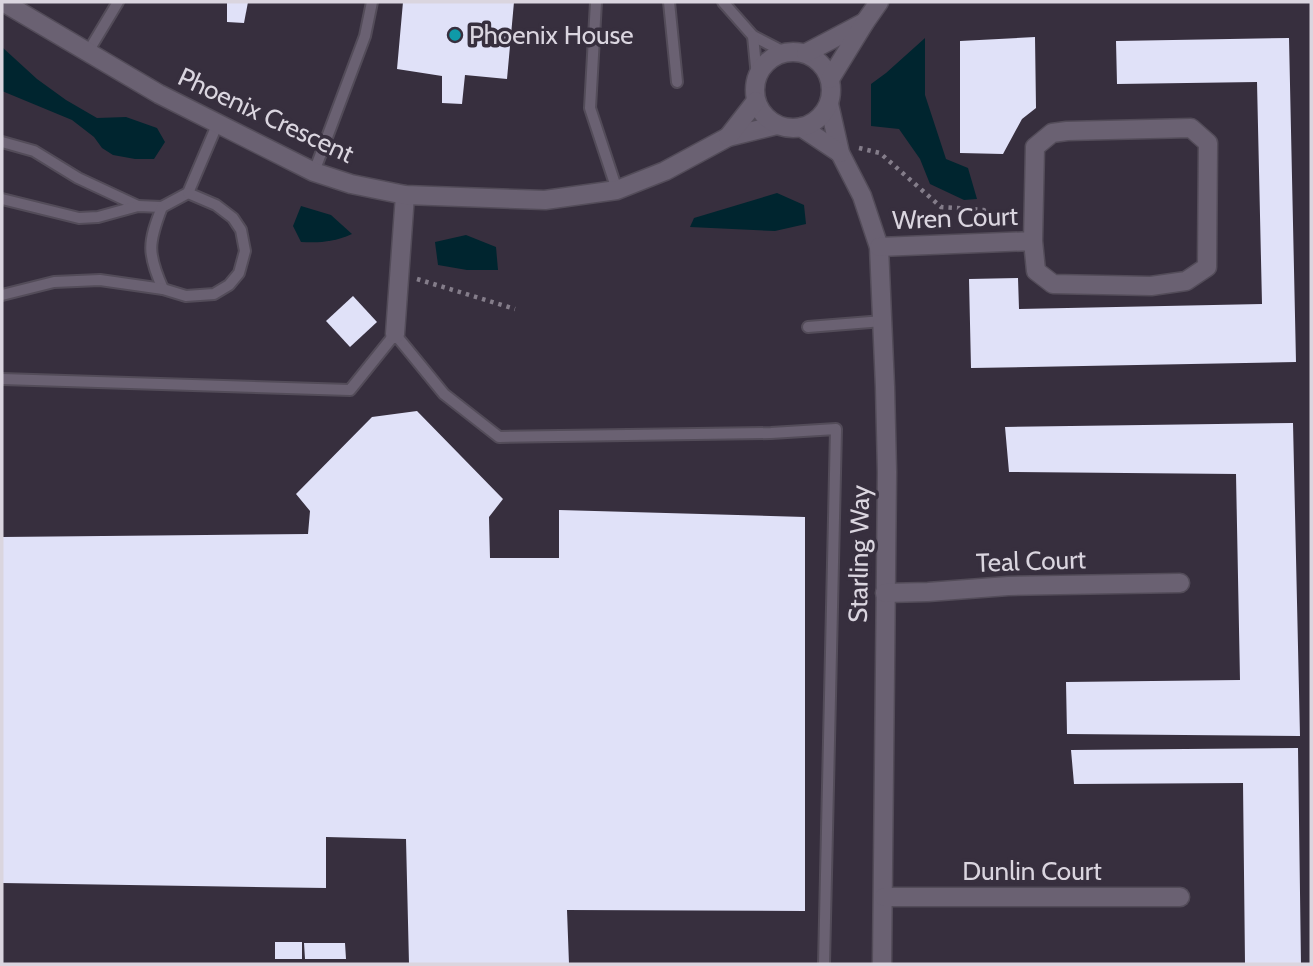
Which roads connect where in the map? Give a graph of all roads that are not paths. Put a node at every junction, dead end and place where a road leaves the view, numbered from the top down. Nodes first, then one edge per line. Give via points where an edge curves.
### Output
1 (3, 2) edge
2 (118, 2) edge
3 (372, 2) edge
4 (596, 2) edge
5 (669, 2) edge
6 (723, 2) edge
7 (879, 2) edge
8 (865, 22) junction
9 (753, 36) junction
10 (88, 52) junction
11 (784, 52) junction
12 (806, 53) junction
13 (757, 77) junction
14 (830, 79) junction
15 (677, 82) dead end
16 (756, 101) junction
17 (829, 104) junction
18 (217, 125) junction
19 (777, 125) junction
20 (801, 127) junction
21 (728, 137) junction
22 (2, 142) edge
23 (840, 153) junction
24 (314, 172) junction
25 (617, 190) junction
26 (188, 193) junction
27 (405, 195) junction
28 (2, 199) edge
29 (138, 206) junction
30 (162, 207) junction
31 (1033, 241) junction
32 (878, 247) junction
33 (163, 289) junction
34 (2, 295) edge
35 (883, 321) junction
36 (808, 327) dead end
37 (395, 334) junction
38 (2, 379) edge
39 (1180, 583) dead end
40 (885, 593) junction
41 (884, 897) junction
42 (1180, 897) dead end
43 (824, 964) edge
44 (882, 964) edge

1 - 10 street, Phoenix Crescent
2 - 10 lane
3 - 24 lane via 365,36
4 - 25 lane via 590,108
5 - 15 lane
6 - 9 lane
7 - 8 street
8 - 12 street
8 - 14 street
9 - 11 lane
9 - 13 lane
10 - 18 street, Phoenix Crescent
11 - 12 street
11 - 13 street via 772,57
12 - 14 street via 817,59
13 - 16 street
14 - 17 street
16 - 19 street
16 - 21 street, Phoenix Crescent
17 - 20 street via 818,119
17 - 23 street, Starling Way
18 - 24 street, Phoenix Crescent
18 - 26 lane
19 - 20 street
19 - 21 street, Phoenix Crescent
20 - 23 street, Starling Way
21 - 25 street, Phoenix Crescent via 665,171
22 - 29 lane via 34,151
23 - 32 street, Starling Way via 862,196
24 - 27 street, Phoenix Crescent
25 - 27 street, Phoenix Crescent via 545,200
26 - 30 lane
26 - 33 lane via 233,218 245,251 239,273 215,294 186,296
27 - 37 street
28 - 29 lane via 79,218
29 - 30 lane
30 - 33 lane via 150,250
31 - 31 street, Wren Court via 1035,147 1052,133 1191,128 1208,143 1207,267 1186,281 1151,286 1053,284 1036,271
31 - 32 street, Wren Court
32 - 35 street, Starling Way
33 - 34 lane via 100,280 54,282
35 - 36 lane
35 - 40 street, Starling Way
37 - 38 lane via 350,390
37 - 43 lane via 444,394 499,437 836,429
39 - 40 street, Teal Court
40 - 41 street, Starling Way
41 - 42 street, Dunlin Court
41 - 44 street, Starling Way

